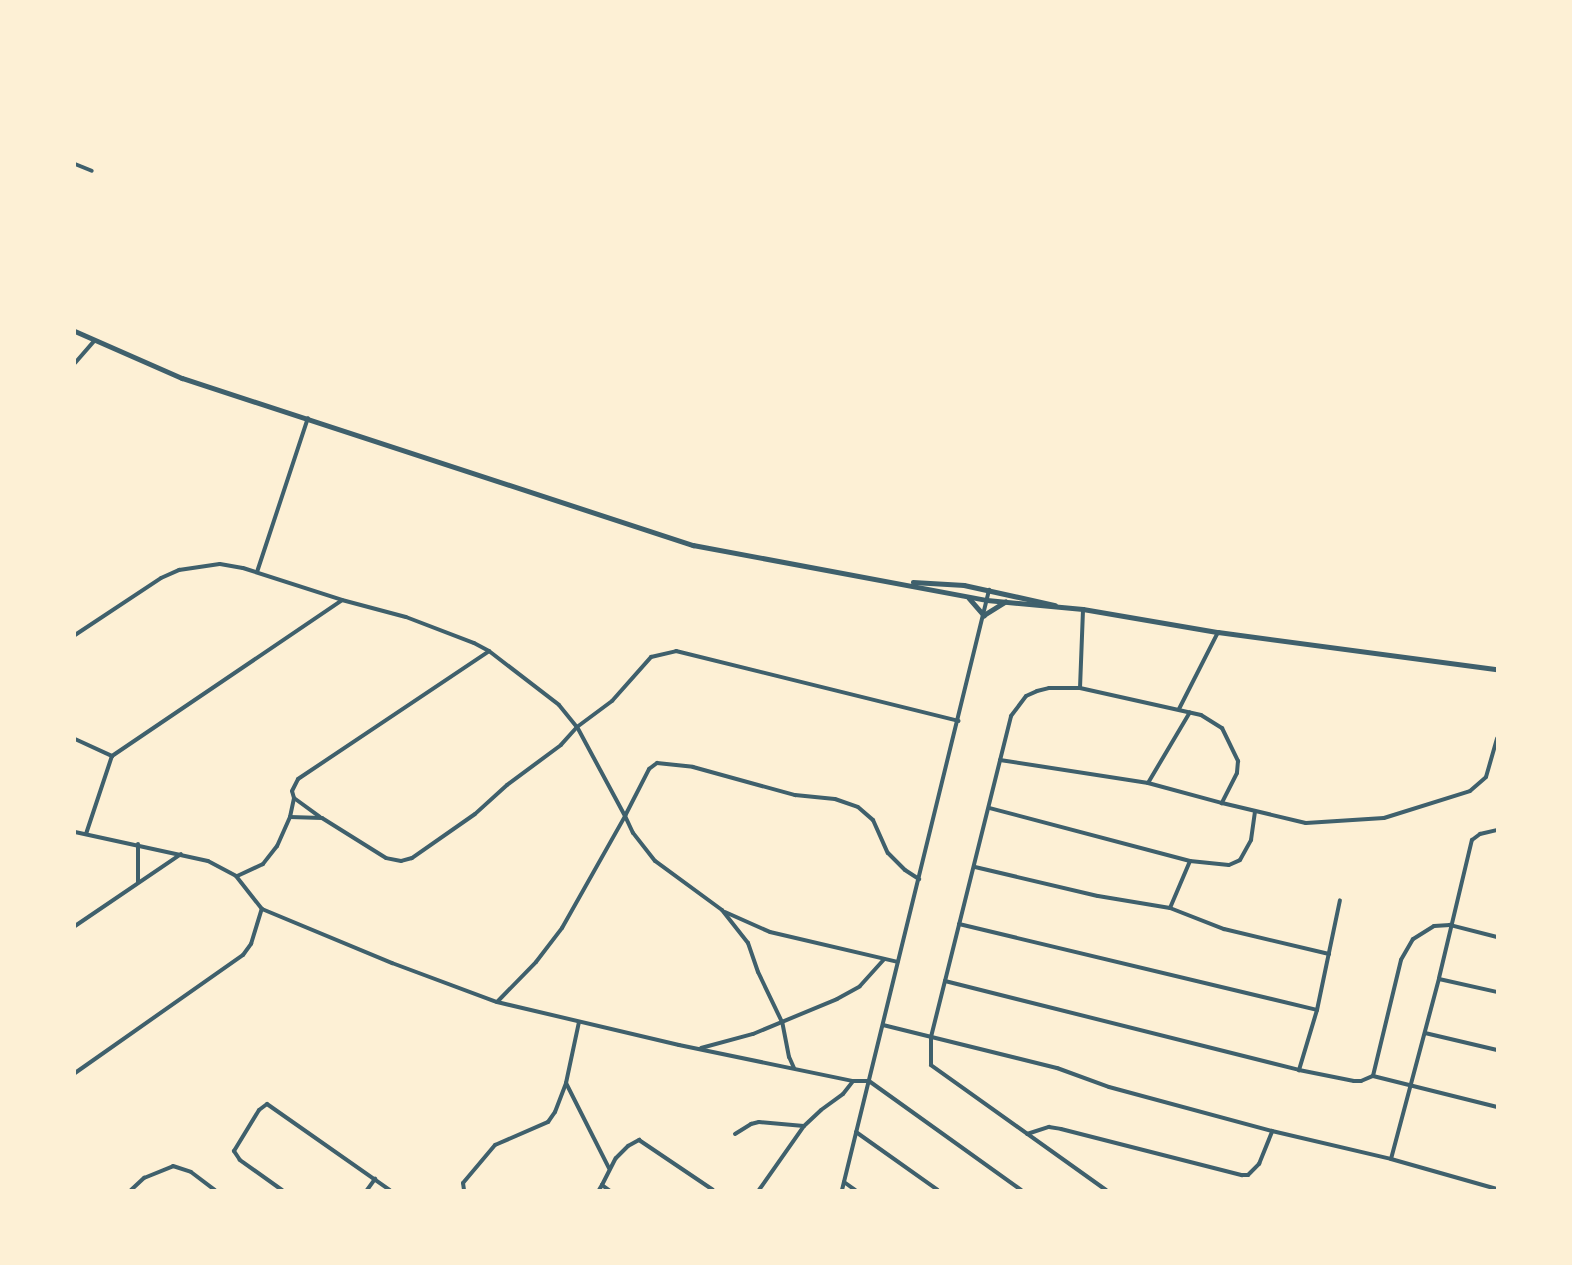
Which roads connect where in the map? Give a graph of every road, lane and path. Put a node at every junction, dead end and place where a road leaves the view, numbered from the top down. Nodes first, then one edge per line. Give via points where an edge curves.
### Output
1 (75, 164) edge
2 (92, 171) dead end
3 (75, 331) edge
4 (94, 341) junction
5 (75, 363) edge
6 (308, 418) junction
7 (257, 572) junction
8 (902, 582) junction
9 (989, 590) junction
10 (967, 596) junction
11 (342, 600) junction
12 (987, 600) junction
13 (1005, 602) junction
14 (1061, 607) junction
15 (1083, 609) junction
16 (984, 615) junction
17 (1218, 632) junction
18 (75, 635) edge
19 (489, 651) junction
20 (1497, 669) edge
21 (1080, 688) junction
22 (1179, 709) junction
23 (1190, 712) junction
24 (958, 721) junction
25 (577, 727) junction
26 (1497, 738) edge
27 (75, 739) edge
28 (112, 756) junction
29 (1000, 760) junction
30 (1148, 783) junction
31 (294, 798) junction
32 (1222, 803) junction
33 (990, 808) junction
34 (1256, 812) junction
35 (626, 816) junction
36 (290, 817) junction
37 (322, 818) junction
38 (1497, 830) edge
39 (75, 832) edge
40 (86, 834) junction
41 (138, 844) junction
42 (181, 854) junction
43 (1190, 861) junction
44 (975, 867) junction
45 (236, 876) junction
46 (919, 879) junction
47 (138, 883) junction
48 (1340, 900) dead end
49 (1170, 908) junction
50 (262, 909) junction
51 (722, 910) junction
52 (959, 924) junction
53 (1450, 925) junction
54 (75, 926) edge
55 (1497, 937) edge
56 (1329, 954) junction
57 (884, 960) junction
58 (898, 962) junction
59 (1439, 979) junction
60 (945, 981) junction
61 (1497, 992) edge
62 (497, 1002) junction
63 (1317, 1010) junction
64 (579, 1022) junction
65 (782, 1023) junction
66 (883, 1025) junction
67 (1425, 1033) junction
68 (931, 1037) junction
69 (698, 1049) junction
70 (1497, 1050) edge
71 (795, 1069) junction
72 (1299, 1070) junction
73 (75, 1073) edge
74 (1373, 1076) junction
75 (853, 1081) junction
76 (869, 1081) junction
77 (566, 1083) junction
78 (1412, 1086) junction
79 (1497, 1107) edge
80 (804, 1126) junction
81 (1272, 1131) junction
82 (856, 1132) junction
83 (735, 1134) dead end
84 (1027, 1134) junction
85 (1391, 1159) junction
86 (609, 1168) junction
87 (375, 1179) junction
88 (844, 1182) junction
89 (601, 1188) edge
90 (1486, 1188) edge
91 (1497, 1189) edge
92 (131, 1190) edge
93 (215, 1190) edge
94 (282, 1190) edge
95 (367, 1190) edge
96 (390, 1190) edge
97 (464, 1190) edge
98 (609, 1190) edge
99 (713, 1190) edge
100 (759, 1190) edge
101 (842, 1190) edge
102 (855, 1190) edge
103 (938, 1190) edge
104 (1021, 1190) edge
105 (1106, 1190) edge

1 - 2 street
3 - 4 street
4 - 5 street
4 - 6 street via 182,378
6 - 7 street
6 - 8 street via 693,545
7 - 11 street
7 - 18 street via 220,564 179,570
8 - 9 street
8 - 10 street
9 - 12 street
9 - 14 street
10 - 12 street
10 - 16 street
11 - 19 street via 406,617
11 - 28 street
12 - 13 street
12 - 16 street
13 - 14 street
13 - 16 street
14 - 15 street
15 - 17 street
15 - 21 street
16 - 24 street
17 - 20 street
17 - 22 street
19 - 25 street via 559,705
19 - 31 street via 298,778 292,790
21 - 22 street
21 - 29 street via 1049,688 1026,696 1011,716
22 - 23 street
23 - 30 street
23 - 32 street via 1222,728 1235,751 1236,773
24 - 25 street via 676,651 651,657 612,701
24 - 46 street
25 - 35 street
25 - 37 street via 561,745 475,814 412,858 386,858
26 - 34 street via 1486,777 1470,790 1443,801 1360,822 1306,823
27 - 28 street
28 - 40 street
29 - 30 street
29 - 33 street
30 - 32 street
31 - 36 street
31 - 37 street
32 - 34 street
33 - 43 street
33 - 44 street
34 - 43 street via 1251,840 1240,860 1229,865
35 - 46 street via 652,765 693,767 795,795 835,799 858,807 873,820 888,853
35 - 51 street via 643,848 655,861
35 - 62 street via 562,928
36 - 37 street
36 - 45 street via 277,846 263,864
38 - 53 street via 1472,840
39 - 40 street
40 - 41 street
41 - 42 street
41 - 47 street
42 - 45 street via 208,861
42 - 47 street
43 - 49 street
44 - 49 street via 1098,896
44 - 52 street
45 - 50 street
46 - 58 street
47 - 54 street
48 - 56 street
49 - 56 street via 1224,929
50 - 62 street
50 - 73 street via 251,944 243,955
51 - 57 street via 770,932
51 - 65 street via 748,943
52 - 60 street
52 - 63 street
53 - 55 street
53 - 59 street
53 - 74 street via 1421,932 1408,945
56 - 63 street
57 - 58 street
57 - 65 street via 860,986
58 - 66 street
59 - 61 street
59 - 67 street
60 - 68 street
60 - 72 street
62 - 64 street
63 - 72 street
64 - 69 street
64 - 77 street
65 - 69 street via 728,1043
65 - 71 street
66 - 68 street
66 - 76 street
67 - 70 street
67 - 78 street
68 - 81 street via 1057,1068 1108,1087
68 - 84 street via 930,1060 934,1069
69 - 71 street
71 - 75 street
72 - 74 street via 1361,1082
74 - 78 street
75 - 76 street
75 - 80 street
76 - 82 street
76 - 104 street
77 - 86 street
77 - 97 street via 561,1101 548,1122 495,1144 463,1183
78 - 79 street
78 - 85 street
80 - 83 street via 759,1122
80 - 100 street
81 - 84 street via 1259,1164 1248,1175 1061,1129 1049,1127
81 - 85 street
82 - 88 street
82 - 103 street
84 - 105 street
85 - 90 street
86 - 89 street
86 - 99 street via 628,1146 639,1140
87 - 94 street via 267,1104 259,1110 234,1151 240,1160
87 - 95 street
87 - 96 street
88 - 101 street
88 - 102 street
89 - 98 street
90 - 91 street
92 - 93 street via 144,1178 173,1166 191,1172

